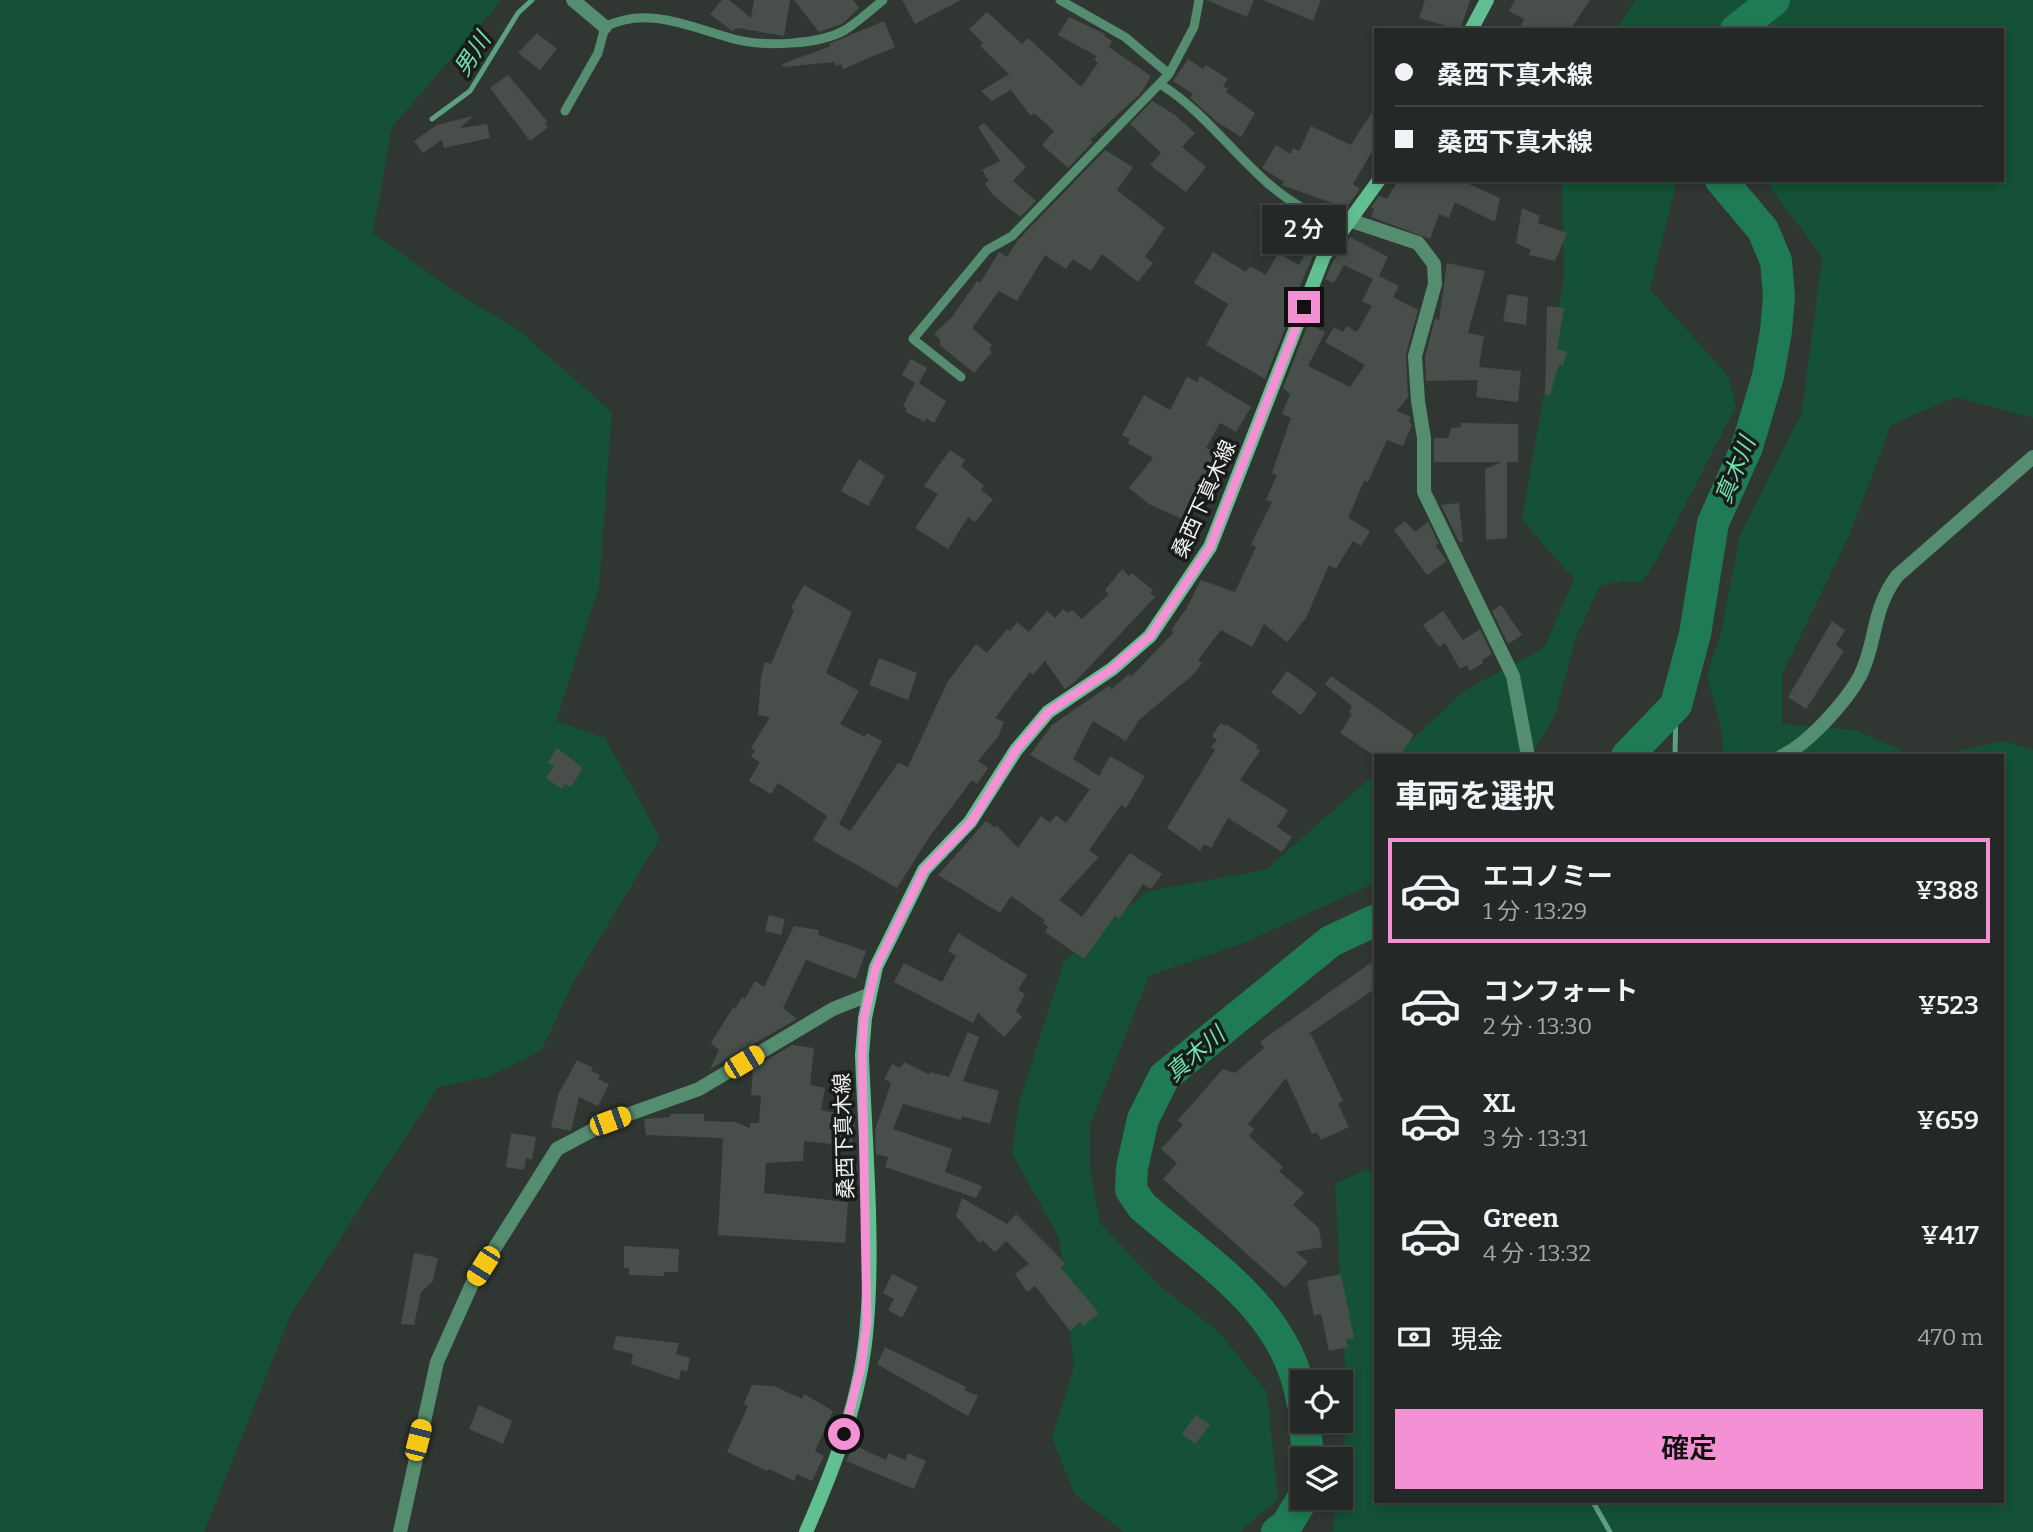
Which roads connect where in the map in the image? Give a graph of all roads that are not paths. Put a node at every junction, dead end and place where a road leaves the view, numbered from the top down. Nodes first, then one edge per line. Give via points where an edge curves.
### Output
1 (573, 0) edge
2 (883, 0) edge
3 (1060, 0) edge
4 (1199, 0) edge
5 (1488, 0) edge
6 (605, 27) junction
7 (1472, 28) edge
8 (1169, 74) junction
9 (1160, 84) junction
10 (565, 111) dead end
11 (1378, 182) edge
12 (1349, 220) junction
13 (961, 377) dead end
14 (2033, 457) edge
15 (1528, 754) edge
16 (1786, 754) edge
17 (868, 995) junction
18 (400, 1532) edge
19 (806, 1532) edge

1 - 6 street
2 - 6 lane via 844,30 811,41 736,40 695,24 655,17
3 - 8 lane via 1125,37
4 - 8 lane via 1194,27
5 - 7 main road
6 - 10 lane via 598,53
8 - 9 lane
9 - 12 lane via 1192,106 1282,193 1313,215
9 - 13 lane via 1012,236 987,250 913,339
11 - 12 main road, 桑西下真木線
12 - 15 street via 1418,243 1434,264 1436,284 1415,356 1424,438 1424,492 1513,676
12 - 17 main road, 桑西下真木線 via 1324,256 1210,547 1150,636 1112,669 1048,712 1016,750 971,822 924,870 876,967
14 - 16 street via 1897,576 1882,596 1860,676 1800,747
17 - 18 street via 833,1009 699,1089 610,1121 557,1149 472,1284 437,1362
17 - 19 main road, 桑西下真木線 via 862,1055 867,1322 848,1423

